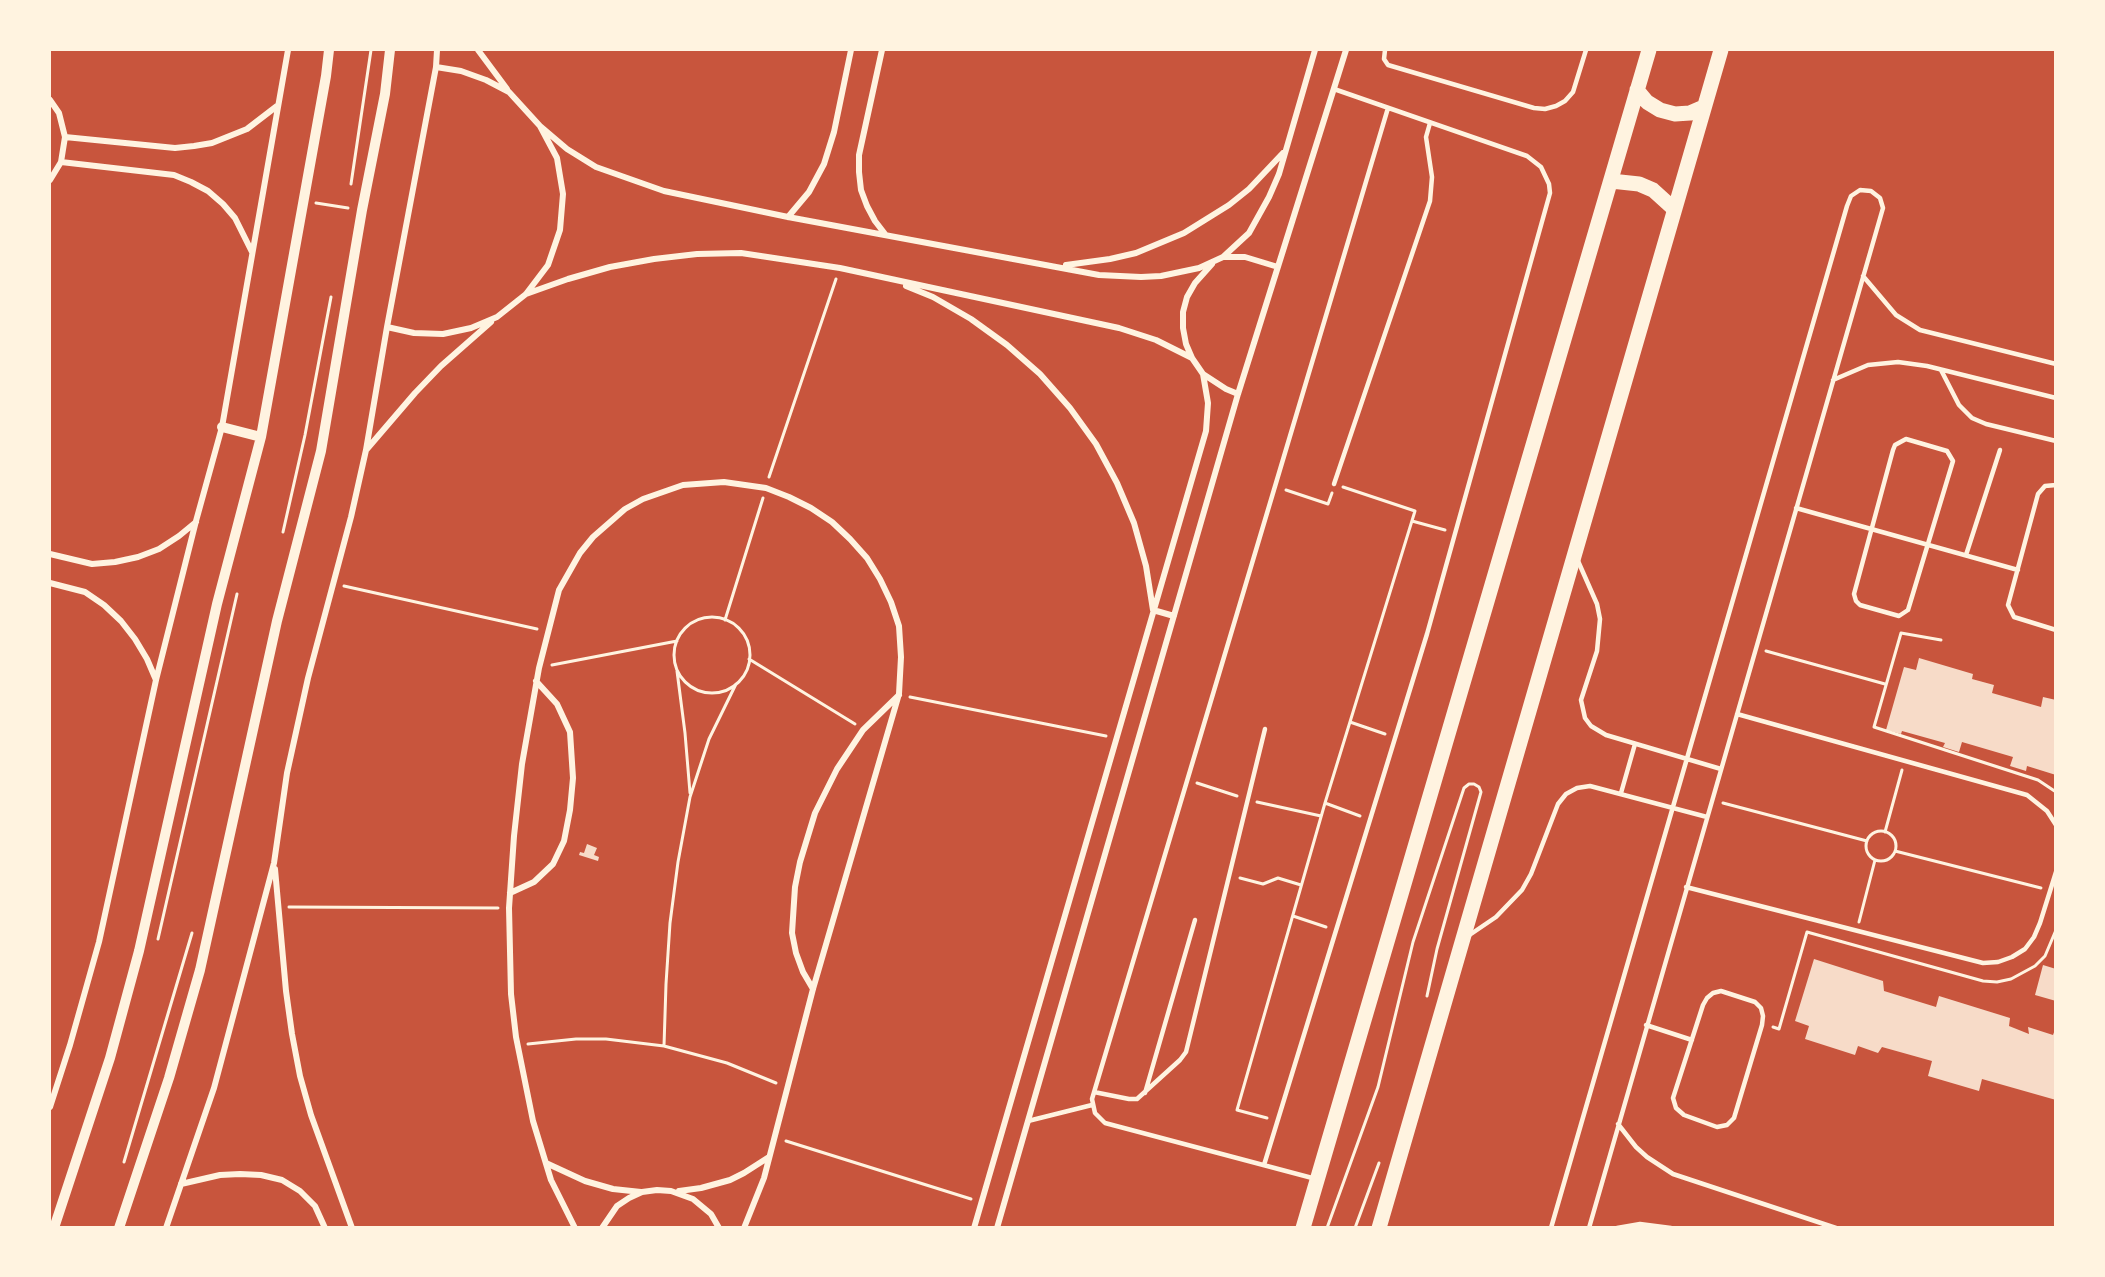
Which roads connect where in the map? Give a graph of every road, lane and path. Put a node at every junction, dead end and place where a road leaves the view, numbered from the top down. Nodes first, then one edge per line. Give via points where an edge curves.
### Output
1 (288, 50) edge
2 (329, 50) edge
3 (371, 50) edge
4 (390, 50) edge
5 (437, 50) edge
6 (478, 50) edge
7 (851, 50) edge
8 (882, 50) edge
9 (1315, 50) edge
10 (1346, 50) edge
11 (1385, 50) edge
12 (1586, 50) edge
13 (1649, 50) edge
14 (1721, 50) edge
15 (436, 68) junction
16 (1334, 89) junction
17 (1637, 90) junction
18 (509, 92) junction
19 (50, 100) edge
20 (277, 106) junction
21 (1704, 107) junction
22 (1388, 108) junction
23 (1430, 123) junction
24 (540, 126) junction
25 (65, 137) junction
26 (1285, 151) junction
27 (62, 162) junction
28 (50, 180) edge
29 (1611, 181) junction
30 (351, 184) dead end
31 (303, 201) junction
32 (1674, 209) junction
33 (362, 210) junction
34 (788, 218) junction
35 (886, 235) junction
36 (252, 252) junction
37 (1223, 257) junction
38 (1058, 266) junction
39 (1278, 267) junction
40 (840, 268) junction
41 (1863, 276) junction
42 (892, 280) junction
43 (332, 287) dead end
44 (526, 294) junction
45 (497, 317) junction
46 (387, 327) junction
47 (1192, 358) junction
48 (2055, 364) edge
49 (1941, 370) junction
50 (1203, 374) junction
51 (1833, 380) junction
52 (1239, 394) junction
53 (2055, 398) edge
54 (222, 427) junction
55 (261, 437) junction
56 (2055, 441) edge
57 (366, 450) junction
58 (2000, 450) dead end
59 (1334, 484) junction
60 (2055, 485) edge
61 (1275, 487) junction
62 (766, 488) junction
63 (1796, 508) junction
64 (196, 521) junction
65 (1412, 521) junction
66 (1871, 529) junction
67 (1456, 533) junction
68 (282, 538) dead end
69 (1928, 545) junction
70 (50, 554) edge
71 (1574, 554) junction
72 (1966, 555) junction
73 (2018, 570) junction
74 (50, 583) edge
75 (333, 583) junction
76 (1153, 610) junction
77 (1174, 616) junction
78 (725, 620) junction
79 (2055, 630) edge
80 (547, 631) junction
81 (1941, 640) dead end
82 (677, 641) junction
83 (1756, 648) junction
84 (749, 658) junction
85 (539, 668) junction
86 (677, 670) junction
87 (156, 680) junction
88 (536, 681) junction
89 (736, 684) junction
90 (1886, 684) junction
91 (899, 694) junction
92 (1737, 714) junction
93 (1350, 722) junction
94 (1265, 729) dead end
95 (863, 730) junction
96 (1395, 737) junction
97 (1115, 738) junction
98 (1635, 744) junction
99 (1687, 759) junction
100 (1904, 761) junction
101 (1721, 769) junction
102 (1187, 780) junction
103 (2055, 792) edge
104 (1621, 793) junction
105 (690, 796) junction
106 (1248, 800) junction
107 (1712, 800) junction
108 (1325, 803) junction
109 (1673, 808) junction
110 (1321, 816) junction
111 (1707, 817) junction
112 (1370, 819) junction
113 (2055, 825) edge
114 (1885, 832) junction
115 (1867, 841) junction
116 (1895, 850) junction
117 (1875, 860) junction
118 (274, 863) junction
119 (2055, 872) edge
120 (1230, 875) junction
121 (1302, 885) junction
122 (1686, 887) junction
123 (2050, 891) junction
124 (510, 893) junction
125 (278, 907) junction
126 (509, 908) junction
127 (1293, 916) junction
128 (1195, 920) dead end
129 (194, 923) dead end
130 (1336, 930) junction
131 (2055, 930) edge
132 (1857, 931) junction
133 (1462, 941) junction
134 (813, 989) junction
135 (1427, 998) dead end
136 (1762, 1024) junction
137 (1646, 1025) junction
138 (1692, 1040) junction
139 (518, 1045) junction
140 (664, 1046) junction
141 (787, 1089) junction
142 (1094, 1092) junction
143 (1144, 1094) junction
144 (1092, 1106) junction
145 (50, 1107) edge
146 (1277, 1121) junction
147 (1028, 1122) junction
148 (1618, 1124) junction
149 (774, 1138) junction
150 (770, 1157) junction
151 (124, 1162) dead end
152 (1379, 1162) dead end
153 (545, 1163) junction
154 (1264, 1165) junction
155 (1317, 1179) junction
156 (181, 1184) junction
157 (671, 1191) junction
158 (642, 1192) junction
159 (982, 1202) junction
160 (54, 1227) edge
161 (119, 1227) edge
162 (166, 1227) edge
163 (325, 1227) edge
164 (352, 1227) edge
165 (574, 1227) edge
166 (602, 1227) edge
167 (719, 1227) edge
168 (744, 1227) edge
169 (974, 1227) edge
170 (997, 1227) edge
171 (1303, 1227) edge
172 (1327, 1227) edge
173 (1355, 1227) edge
174 (1379, 1227) edge
175 (1551, 1227) edge
176 (1589, 1227) edge
177 (1617, 1227) edge
178 (1671, 1227) edge
179 (1836, 1227) edge

1 - 20 street
2 - 31 street
3 - 30 path
4 - 33 street
5 - 15 street
6 - 18 street
7 - 34 street via 824,164 809,192
8 - 35 street via 859,155 859,172 867,206
9 - 26 street
10 - 16 street
11 - 12 lane via 1388,65 1545,109 1556,106 1573,92
13 - 17 main road
14 - 21 main road
15 - 18 street via 461,71
15 - 46 street
16 - 22 lane
16 - 39 street
17 - 21 main road via 1653,106 1675,114
17 - 29 main road
18 - 24 street
19 - 25 street via 59,113
20 - 25 street via 247,129 194,146 175,148
20 - 36 street
21 - 32 main road
22 - 23 lane
22 - 61 lane
23 - 59 lane via 1426,137 1432,177 1430,201
23 - 67 lane via 1527,156 1541,167 1550,193
24 - 34 street via 596,167 628,180
24 - 44 street via 556,159 563,194 562,212 548,265
25 - 27 street
26 - 37 street via 1276,182 1257,219
26 - 38 street via 1229,205 1184,233 1136,253
27 - 28 street
27 - 36 street via 174,175 191,182 208,191 235,218
29 - 32 main road via 1646,187
29 - 155 main road
31 - 33 path
31 - 55 street
32 - 71 main road
33 - 161 street via 321,451 277,621 200,970 170,1078
34 - 35 street
35 - 38 street
36 - 54 street
37 - 38 street via 1199,268 1161,276 1100,274
37 - 39 street via 1245,257
37 - 47 street via 1205,270 1187,297 1183,328
39 - 52 street
40 - 42 street
40 - 44 street via 741,253 697,254 610,267
40 - 62 path
41 - 48 lane via 1896,315 1920,330
41 - 51 lane
41 - 99 lane via 1883,208 1880,198 1871,191 1860,190 1846,206
42 - 47 street via 1119,328
42 - 76 street via 971,319 1040,374 1070,408 1117,483 1134,524
43 - 68 path
44 - 45 street
45 - 46 street via 443,334
45 - 57 street via 428,380
46 - 57 street
47 - 50 street
49 - 51 lane via 1912,363 1883,363
49 - 53 lane
49 - 56 lane via 1959,405 1972,418
50 - 52 street
50 - 76 street via 1208,403 1206,431
51 - 63 lane
52 - 77 street
54 - 55 street
54 - 64 street
55 - 160 street via 217,604 139,951 110,1058
57 - 75 street
58 - 72 lane
59 - 61 path via 1328,504
59 - 65 path via 1415,511
60 - 73 lane via 2045,486 2038,494
61 - 102 lane
62 - 78 path
62 - 80 street via 724,482 683,485 624,509 593,537 574,562 559,590
62 - 91 street via 789,496 832,522 871,565 899,626
63 - 66 lane
63 - 83 lane
64 - 70 street via 159,549 138,557 92,564
64 - 87 street
65 - 67 path
65 - 93 path
66 - 69 lane
66 - 69 lane via 1854,594 1860,606 1866,608 1899,616 1908,610
66 - 69 lane via 1895,445 1912,440 1947,451 1953,461
67 - 96 lane
69 - 72 lane
71 - 98 lane via 1597,604 1600,620 1596,651 1582,691 1582,710 1598,731
71 - 133 main road
72 - 73 lane
73 - 79 lane via 2008,605 2010,612
74 - 87 street via 85,592 104,605 135,639
75 - 80 path
75 - 118 street via 287,773
76 - 77 street
76 - 97 street
77 - 147 street
78 - 82 path via 709,617 693,622
78 - 84 path via 744,635
80 - 85 street
81 - 90 path via 1901,633
82 - 85 path
82 - 86 path
83 - 90 path
83 - 92 lane
84 - 89 path
84 - 95 path
85 - 88 street
86 - 89 path via 689,685 708,693
86 - 105 path
87 - 145 street via 99,942
88 - 124 street via 518,800
88 - 124 street via 557,704 570,732 570,810 564,841 553,864 534,882
89 - 105 path via 709,739
90 - 103 path via 1874,727 2038,780
91 - 95 street
91 - 97 path
91 - 134 street
92 - 100 lane
92 - 101 lane
93 - 96 path
93 - 108 path
94 - 106 lane
95 - 134 street via 825,791 807,837 795,887 792,933 799,963
96 - 112 lane
97 - 159 street
98 - 99 lane
98 - 104 lane
99 - 101 lane
99 - 109 lane
100 - 113 lane via 2027,795 2047,811
100 - 114 path
101 - 107 lane
102 - 106 path
102 - 142 lane
104 - 109 lane
104 - 133 lane via 1590,786 1566,794 1558,804 1522,890 1496,917
105 - 140 path via 670,923
106 - 110 path
106 - 120 lane
107 - 111 lane
107 - 115 path
108 - 110 path
108 - 112 path
109 - 111 lane
109 - 175 lane
110 - 121 path
111 - 122 lane
112 - 130 lane
114 - 115 path via 1874,832
114 - 116 path via 1894,839
115 - 117 path via 1867,852
116 - 117 path via 1887,859
116 - 123 path
117 - 132 path
118 - 125 street
118 - 156 street via 214,1088
119 - 123 lane
120 - 121 path via 1263,884 1278,878
120 - 143 lane via 1186,1052
121 - 127 path
122 - 132 lane
122 - 137 lane
123 - 132 lane via 2034,937 2025,949 1998,962 1983,963
124 - 126 street
125 - 126 path
125 - 164 street via 300,1076
126 - 139 street via 511,994
127 - 130 path
127 - 146 path via 1237,1110
128 - 143 lane
129 - 151 path
130 - 146 lane
131 - 136 path via 2048,950 2035,966 2011,980 1997,982 1807,932 1779,1029
133 - 174 main road
134 - 141 street
135 - 172 path via 1482,792 1474,784 1464,788 1413,942 1378,1087
136 - 138 lane via 1761,1008 1755,1002 1721,991 1707,998
136 - 138 lane via 1734,1118 1722,1126 1683,1115 1674,1103
137 - 138 lane
137 - 148 lane
139 - 140 path via 606,1039
139 - 153 street
140 - 141 path via 727,1063
141 - 149 street
142 - 143 lane via 1129,1099
142 - 144 lane
144 - 147 lane
144 - 154 lane via 1105,1123
146 - 154 lane
147 - 170 street
148 - 176 lane
148 - 179 lane via 1647,1157 1674,1174
149 - 150 street
149 - 159 path
150 - 157 street via 723,1182
150 - 168 street
152 - 173 path
153 - 158 street via 585,1181
153 - 165 street
154 - 155 lane
155 - 171 main road
156 - 162 street
156 - 163 street via 240,1174 282,1180 315,1206
157 - 158 street
157 - 167 street via 703,1206
158 - 166 street via 618,1206
159 - 169 street
177 - 178 lane

